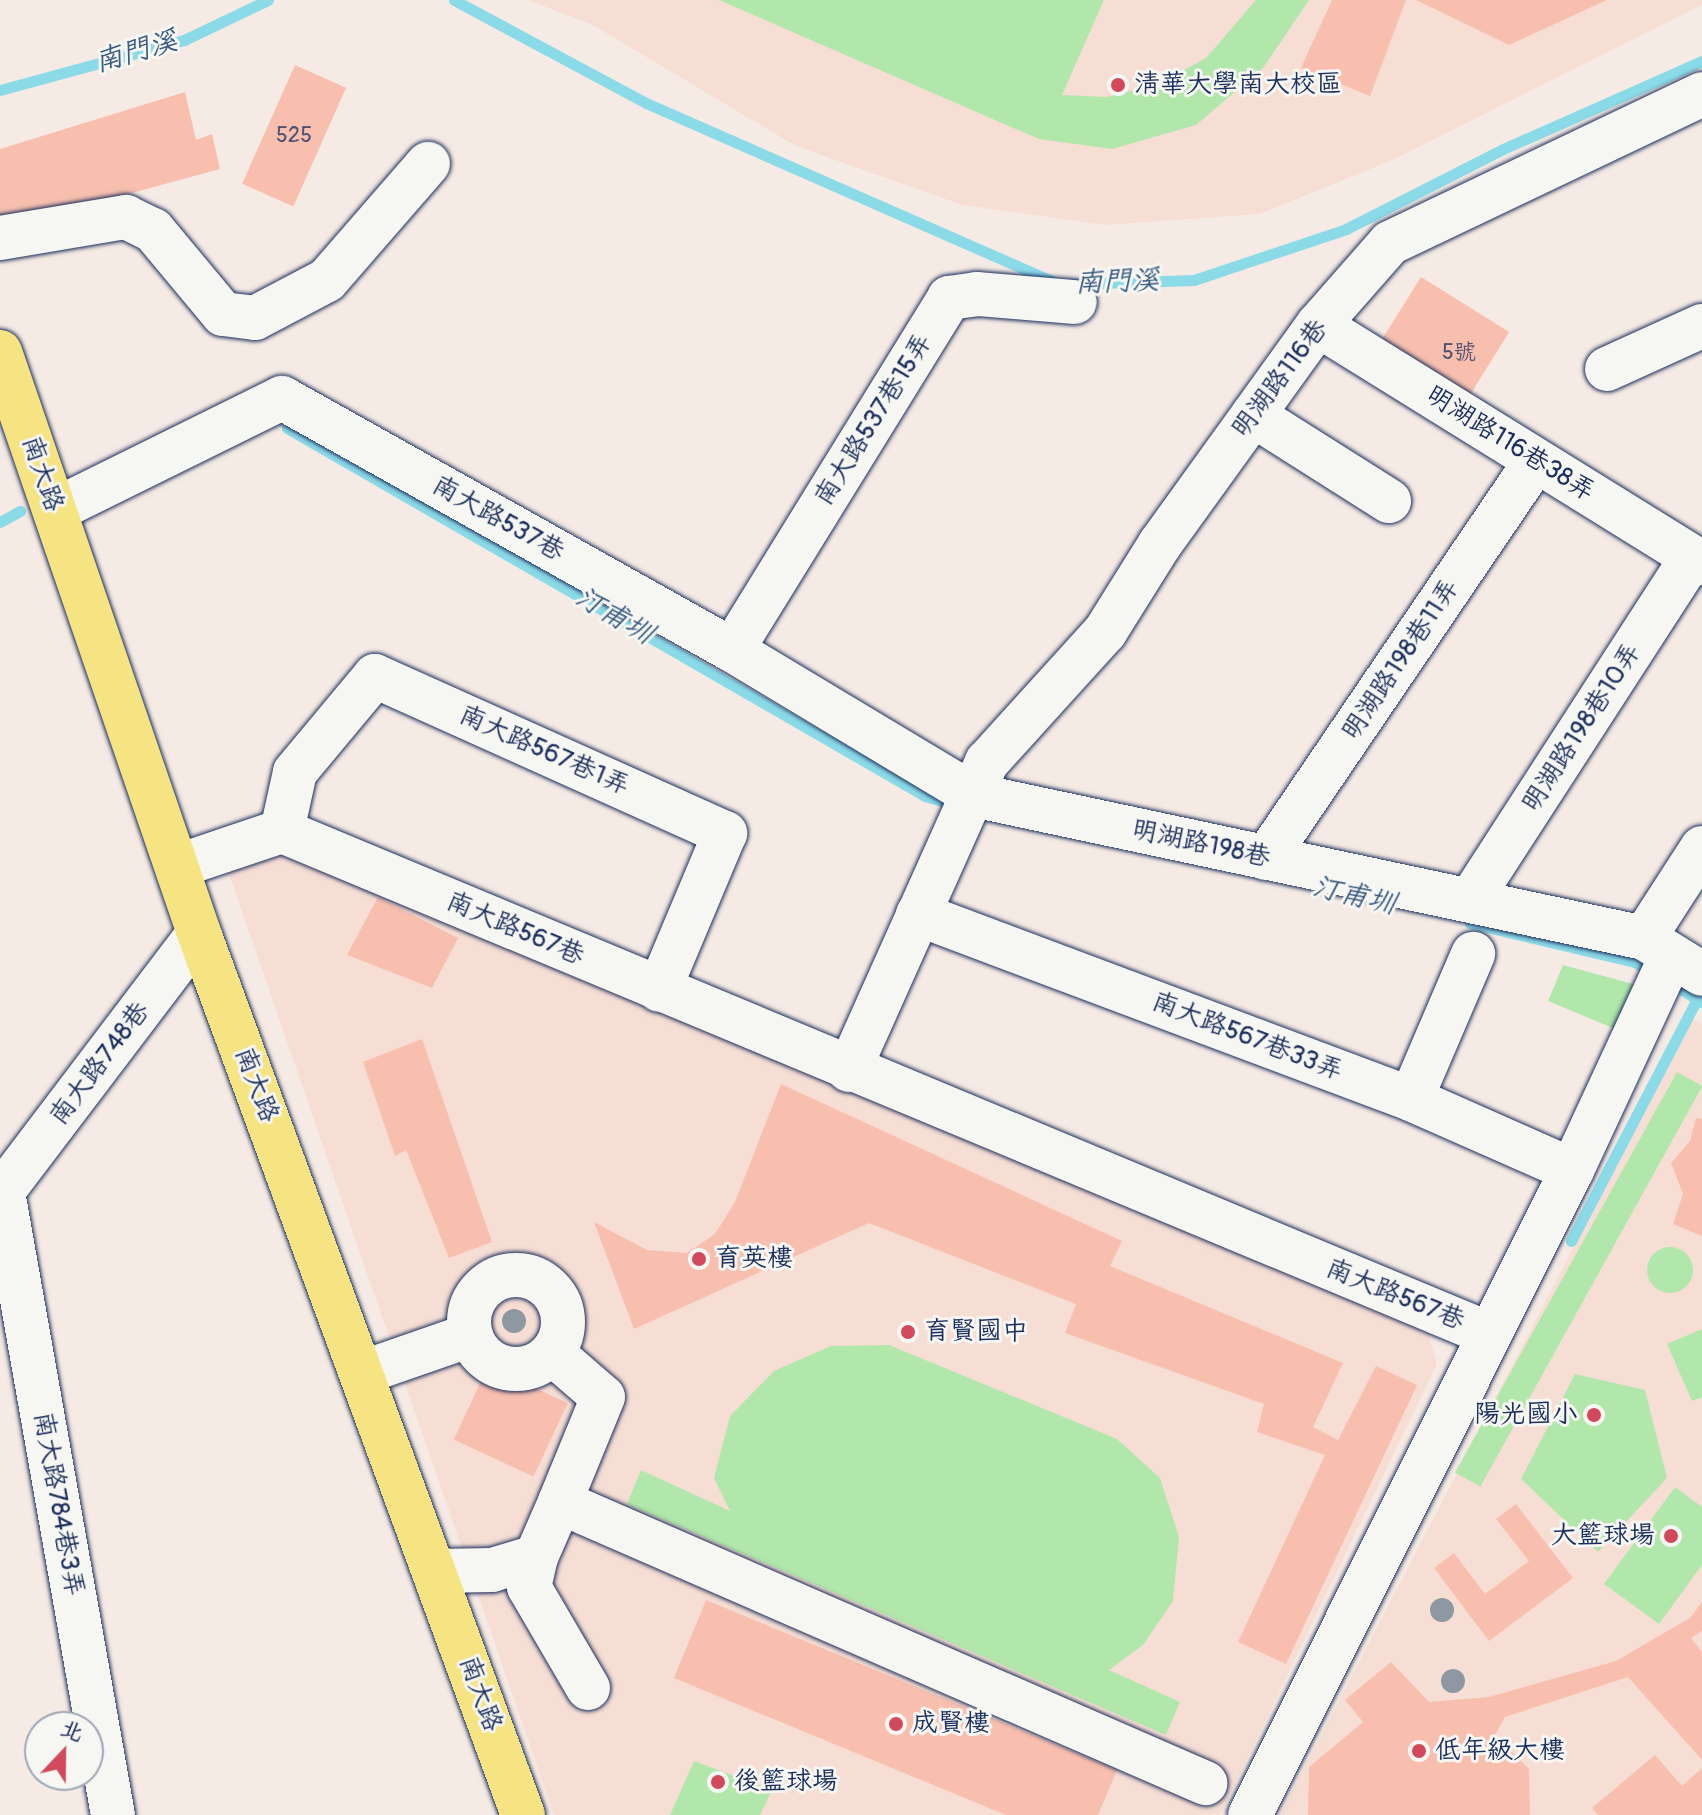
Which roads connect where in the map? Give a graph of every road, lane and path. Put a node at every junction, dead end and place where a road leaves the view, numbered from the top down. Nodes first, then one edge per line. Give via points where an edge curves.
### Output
1 (1702, 94) edge
2 (428, 164) dead end
3 (0, 238) edge
4 (1075, 302) dead end
5 (1318, 325) junction
6 (1702, 326) edge
7 (0, 352) edge
8 (1607, 369) dead end
9 (1253, 415) junction
10 (1536, 461) junction
11 (1389, 501) dead end
12 (55, 510) junction
13 (1697, 560) edge
14 (732, 650) junction
15 (973, 795) junction
16 (282, 831) junction
17 (1702, 848) edge
18 (1266, 858) junction
19 (178, 866) junction
20 (1471, 899) junction
21 (918, 914) junction
22 (199, 933) junction
23 (1473, 954) dead end
24 (1667, 967) edge
25 (659, 990) junction
26 (849, 1070) junction
27 (1411, 1099) junction
28 (1572, 1170) junction
29 (2, 1194) edge
30 (1489, 1334) junction
31 (471, 1335) junction
32 (552, 1353) junction
33 (364, 1372) junction
34 (560, 1502) junction
35 (536, 1557) junction
36 (436, 1571) junction
37 (588, 1688) dead end
38 (1205, 1783) dead end
39 (113, 1815) edge
40 (523, 1815) edge
41 (1250, 1815) edge

1 - 5 lane, 明湖路116巷 via 1390,243
2 - 3 lane via 327,280 255,318 223,314 153,230 126,217
4 - 14 lane, 南大路537巷15弄 via 977,294 949,298
5 - 9 lane, 明湖路116巷
5 - 10 lane, 明湖路116巷38弄
6 - 8 lane
7 - 12 main road, 南大路
9 - 11 lane
9 - 15 lane, 明湖路116巷 via 1160,544 1105,632 987,762
10 - 13 lane, 明湖路116巷38弄
10 - 18 lane, 明湖路198巷11弄
12 - 14 lane, 南大路537巷 via 282,398
12 - 19 main road, 南大路
13 - 20 lane, 明湖路198巷10弄
14 - 15 lane, 南大路537巷
15 - 18 lane, 明湖路198巷
15 - 21 lane
16 - 19 lane
16 - 25 lane, 南大路567巷
16 - 25 lane, 南大路567巷1弄 via 295,772 375,676 725,833
17 - 24 lane
18 - 20 lane, 明湖路198巷
19 - 22 main road, 南大路
20 - 24 lane, 明湖路198巷
21 - 26 lane
21 - 27 lane, 南大路567巷33弄
22 - 29 lane, 南大路748巷
22 - 33 main road, 南大路
23 - 27 lane
24 - 28 lane
25 - 26 lane, 南大路567巷
26 - 30 lane, 南大路567巷
27 - 28 lane, 南大路567巷33弄
28 - 30 lane
29 - 39 lane, 南大路784巷3弄
30 - 41 lane, 南大路567巷
31 - 32 lane via 487,1358 500,1365 528,1368
31 - 32 lane via 478,1294 501,1278 529,1277 544,1284 561,1309 560,1340
31 - 33 lane
32 - 34 lane via 603,1397
33 - 36 main road, 南大路
34 - 35 lane
34 - 38 lane
35 - 36 lane via 492,1570
35 - 37 lane via 529,1587
36 - 40 main road, 南大路

